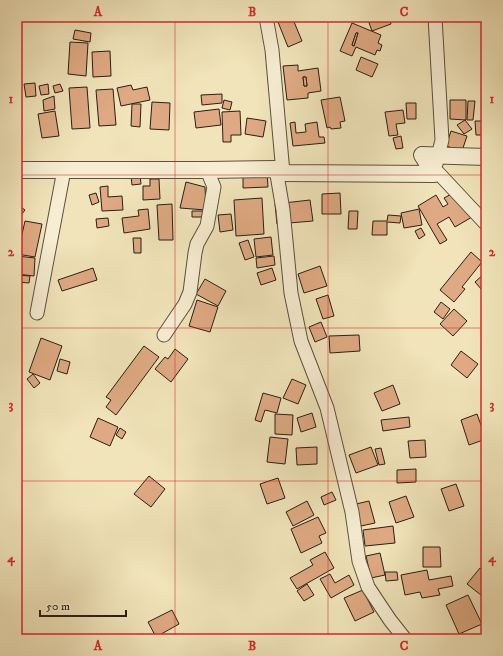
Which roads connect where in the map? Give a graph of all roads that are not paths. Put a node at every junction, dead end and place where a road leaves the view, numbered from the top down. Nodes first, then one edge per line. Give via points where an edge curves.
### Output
1 (435, 17) edge
2 (266, 19) edge
3 (422, 155) junction
4 (486, 157) edge
5 (17, 170) edge
6 (64, 170) junction
7 (207, 170) junction
8 (279, 171) junction
9 (434, 174) junction
10 (486, 224) edge
11 (37, 313) dead end
12 (164, 335) dead end
13 (405, 639) edge

1 - 9 street via 442,140
2 - 8 street via 272,50
3 - 4 street
3 - 9 street
3 - 10 street
5 - 6 street
6 - 7 street
6 - 11 street
7 - 8 street
7 - 12 street via 214,187 207,226 197,244 190,292
8 - 9 street
8 - 13 street via 291,293 301,342 327,408 352,512 359,561 368,587

